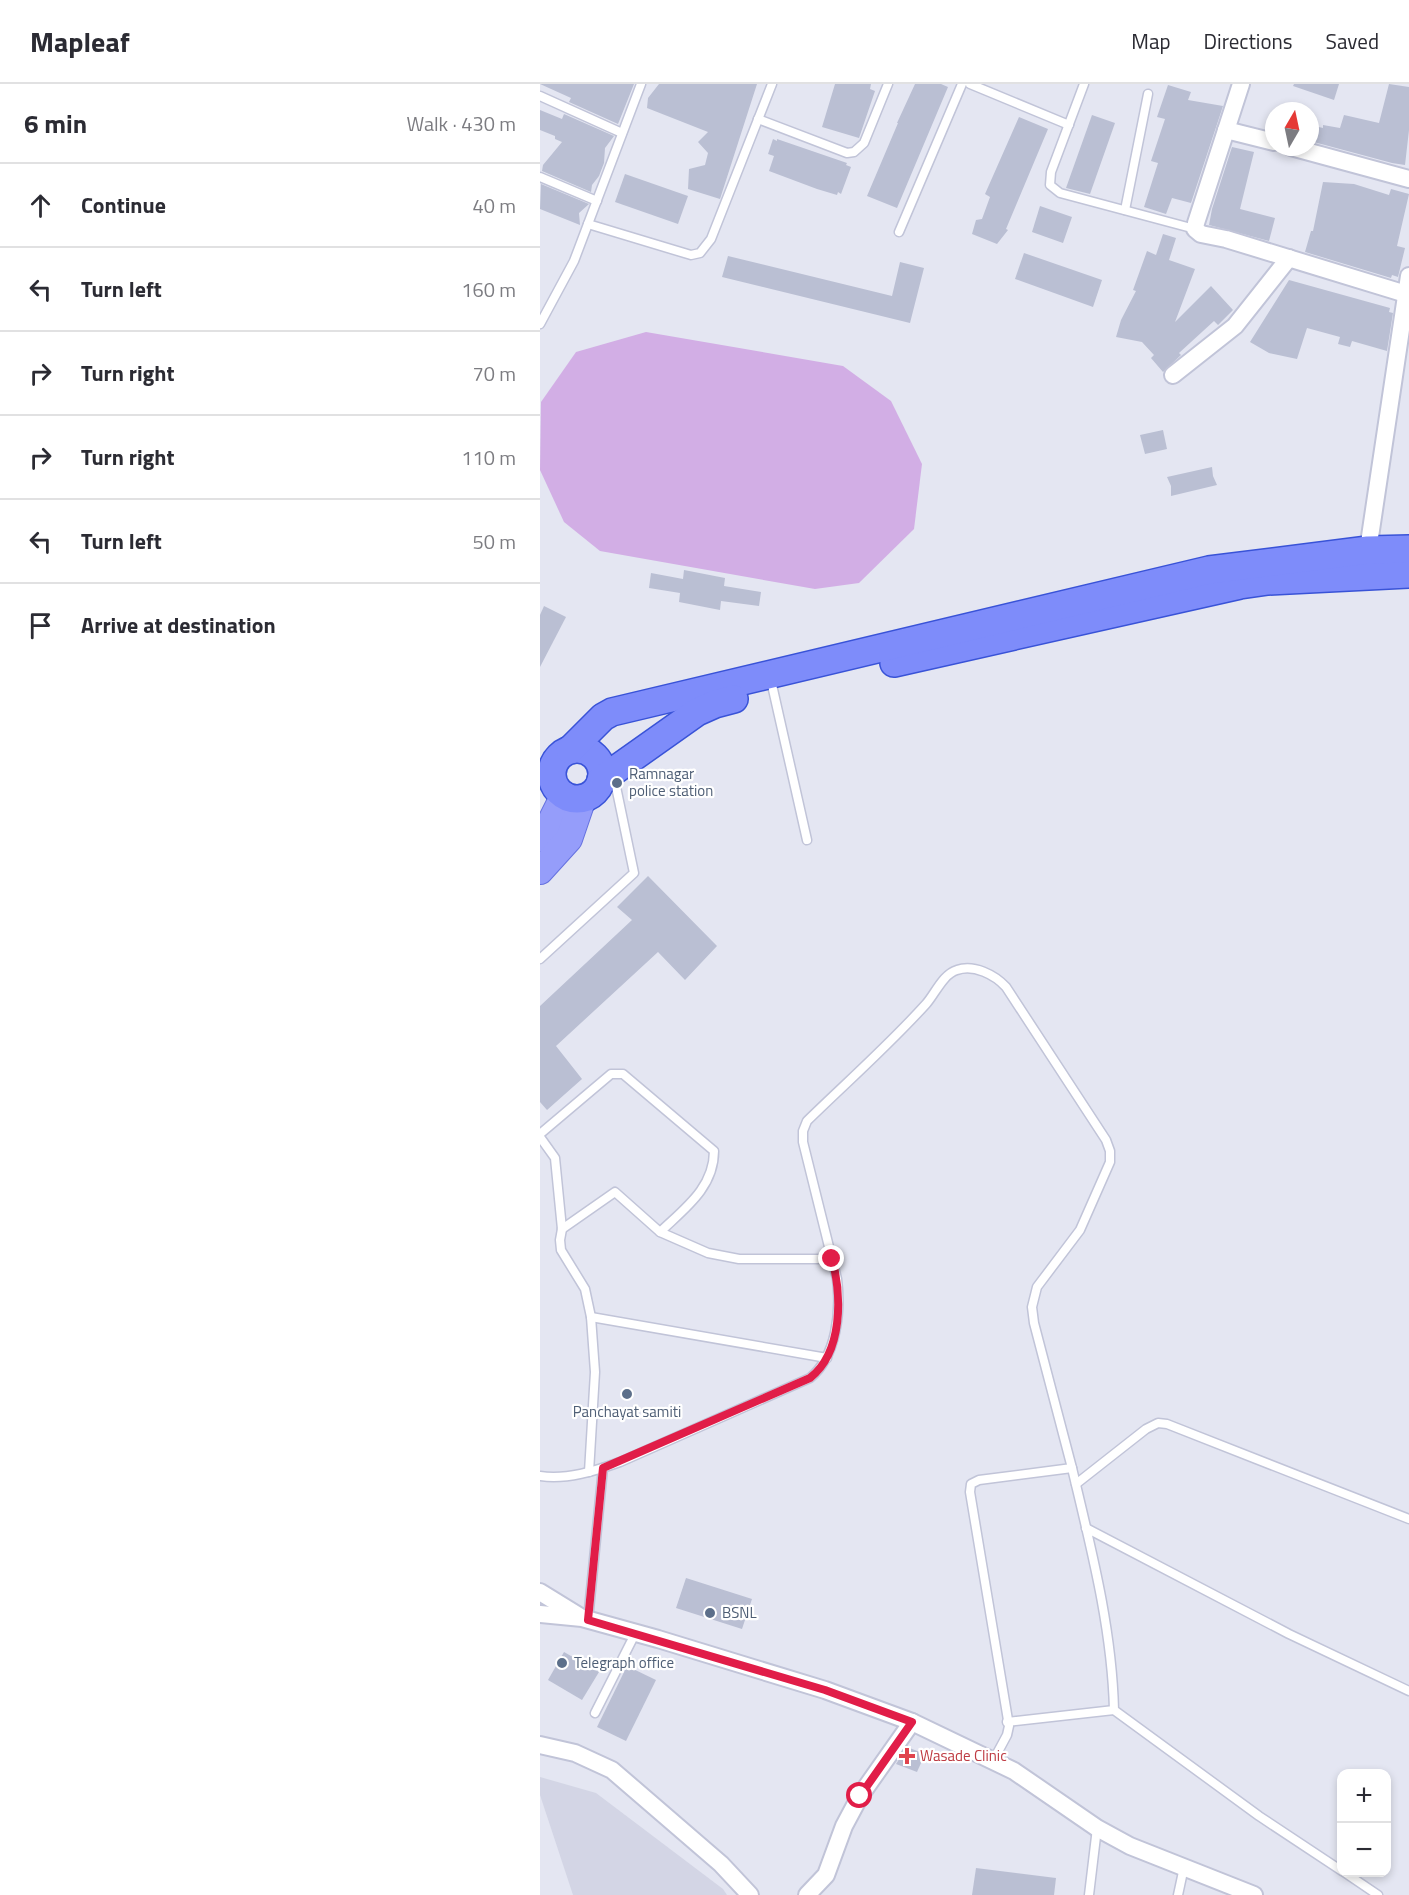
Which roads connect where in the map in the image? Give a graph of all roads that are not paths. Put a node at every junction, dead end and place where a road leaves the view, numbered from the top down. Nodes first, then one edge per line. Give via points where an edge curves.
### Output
1 (641, 84) edge
2 (772, 84) edge
3 (888, 84) edge
4 (962, 84) edge
5 (970, 84) edge
6 (1084, 84) edge
7 (1241, 84) edge
8 (1148, 94) dead end
9 (540, 96) edge
10 (758, 119) junction
11 (1069, 125) junction
12 (1227, 130) junction
13 (622, 133) junction
14 (1265, 140) edge
15 (1319, 155) edge
16 (540, 177) edge
17 (1409, 179) edge
18 (597, 201) junction
19 (1125, 210) junction
20 (588, 224) junction
21 (1195, 229) junction
22 (899, 232) dead end
23 (1289, 258) junction
24 (1409, 276) edge
25 (1406, 294) junction
26 (540, 324) edge
27 (1173, 375) dead end
28 (1409, 549) edge
29 (1368, 550) junction
30 (1409, 574) edge
31 (772, 682) junction
32 (558, 749) edge
33 (576, 784) edge
34 (540, 838) edge
35 (807, 840) dead end
36 (540, 871) edge
37 (540, 959) edge
38 (540, 1135) edge
39 (548, 1148) junction
40 (540, 1154) edge
41 (562, 1229) junction
42 (660, 1232) junction
43 (832, 1259) junction
44 (591, 1317) junction
45 (827, 1358) junction
46 (603, 1468) junction
47 (1072, 1468) junction
48 (589, 1472) junction
49 (540, 1476) edge
50 (1076, 1484) junction
51 (1409, 1519) edge
52 (1086, 1528) junction
53 (540, 1592) edge
54 (540, 1614) edge
55 (585, 1619) junction
56 (635, 1634) junction
57 (1409, 1691) edge
58 (1114, 1710) junction
59 (595, 1713) dead end
60 (912, 1722) junction
61 (1007, 1722) junction
62 (540, 1745) edge
63 (993, 1761) junction
64 (1097, 1828) junction
65 (1184, 1867) junction
66 (1337, 1868) edge
67 (1351, 1877) edge
68 (750, 1895) edge
69 (807, 1895) edge
70 (1089, 1895) edge
71 (1178, 1895) edge
72 (1254, 1895) edge
73 (1378, 1895) edge

1 - 13 lane
2 - 10 lane
3 - 10 lane via 864,143 854,152 847,153
4 - 22 lane
5 - 11 lane
6 - 11 lane
7 - 12 street
8 - 19 lane
9 - 13 lane
10 - 20 lane via 711,239 700,253 692,255
11 - 19 lane via 1050,184 1060,193
12 - 14 street
12 - 21 street
13 - 18 lane
15 - 17 street
16 - 18 lane
18 - 20 lane
19 - 21 lane
20 - 26 lane via 574,261
21 - 23 street via 1201,234
23 - 25 street
23 - 27 street via 1235,326
24 - 25 street
25 - 29 street
28 - 29 highway
29 - 31 highway via 1209,570
30 - 31 highway via 1240,585
31 - 32 highway via 612,712
31 - 33 highway via 706,707
31 - 35 lane
32 - 33 highway via 552,769
32 - 33 highway via 584,750 601,767
33 - 34 main road
33 - 36 main road via 569,839
33 - 37 lane via 634,873
38 - 39 lane
38 - 42 lane via 611,1074 623,1074 714,1151 712,1170 702,1190
39 - 40 lane
39 - 41 lane via 555,1158
41 - 42 lane via 615,1192
41 - 44 lane via 561,1250 585,1289
42 - 43 lane via 723,1257
43 - 45 lane via 839,1313
43 - 47 lane via 803,1142 807,1121 926,1004 950,973 967,969 994,976 1006,987 1110,1151 1110,1162 1090,1210 1070,1246 1037,1287 1032,1308
44 - 45 lane
44 - 48 lane via 595,1372
45 - 46 lane via 810,1378
46 - 48 lane
46 - 55 lane
47 - 50 lane
47 - 61 lane via 971,1484
48 - 49 lane
50 - 51 lane via 1158,1423
50 - 52 lane
52 - 57 lane via 1288,1634
52 - 58 lane via 1107,1626
53 - 55 street
54 - 55 street
55 - 56 street
56 - 59 lane
56 - 60 street via 825,1690
58 - 61 lane
58 - 66 lane
60 - 63 street
60 - 69 street via 860,1796 826,1875
61 - 63 lane via 1007,1735
62 - 68 street via 612,1770 713,1856
63 - 64 street
64 - 65 street
64 - 70 lane
65 - 71 lane
65 - 72 street
67 - 73 lane

